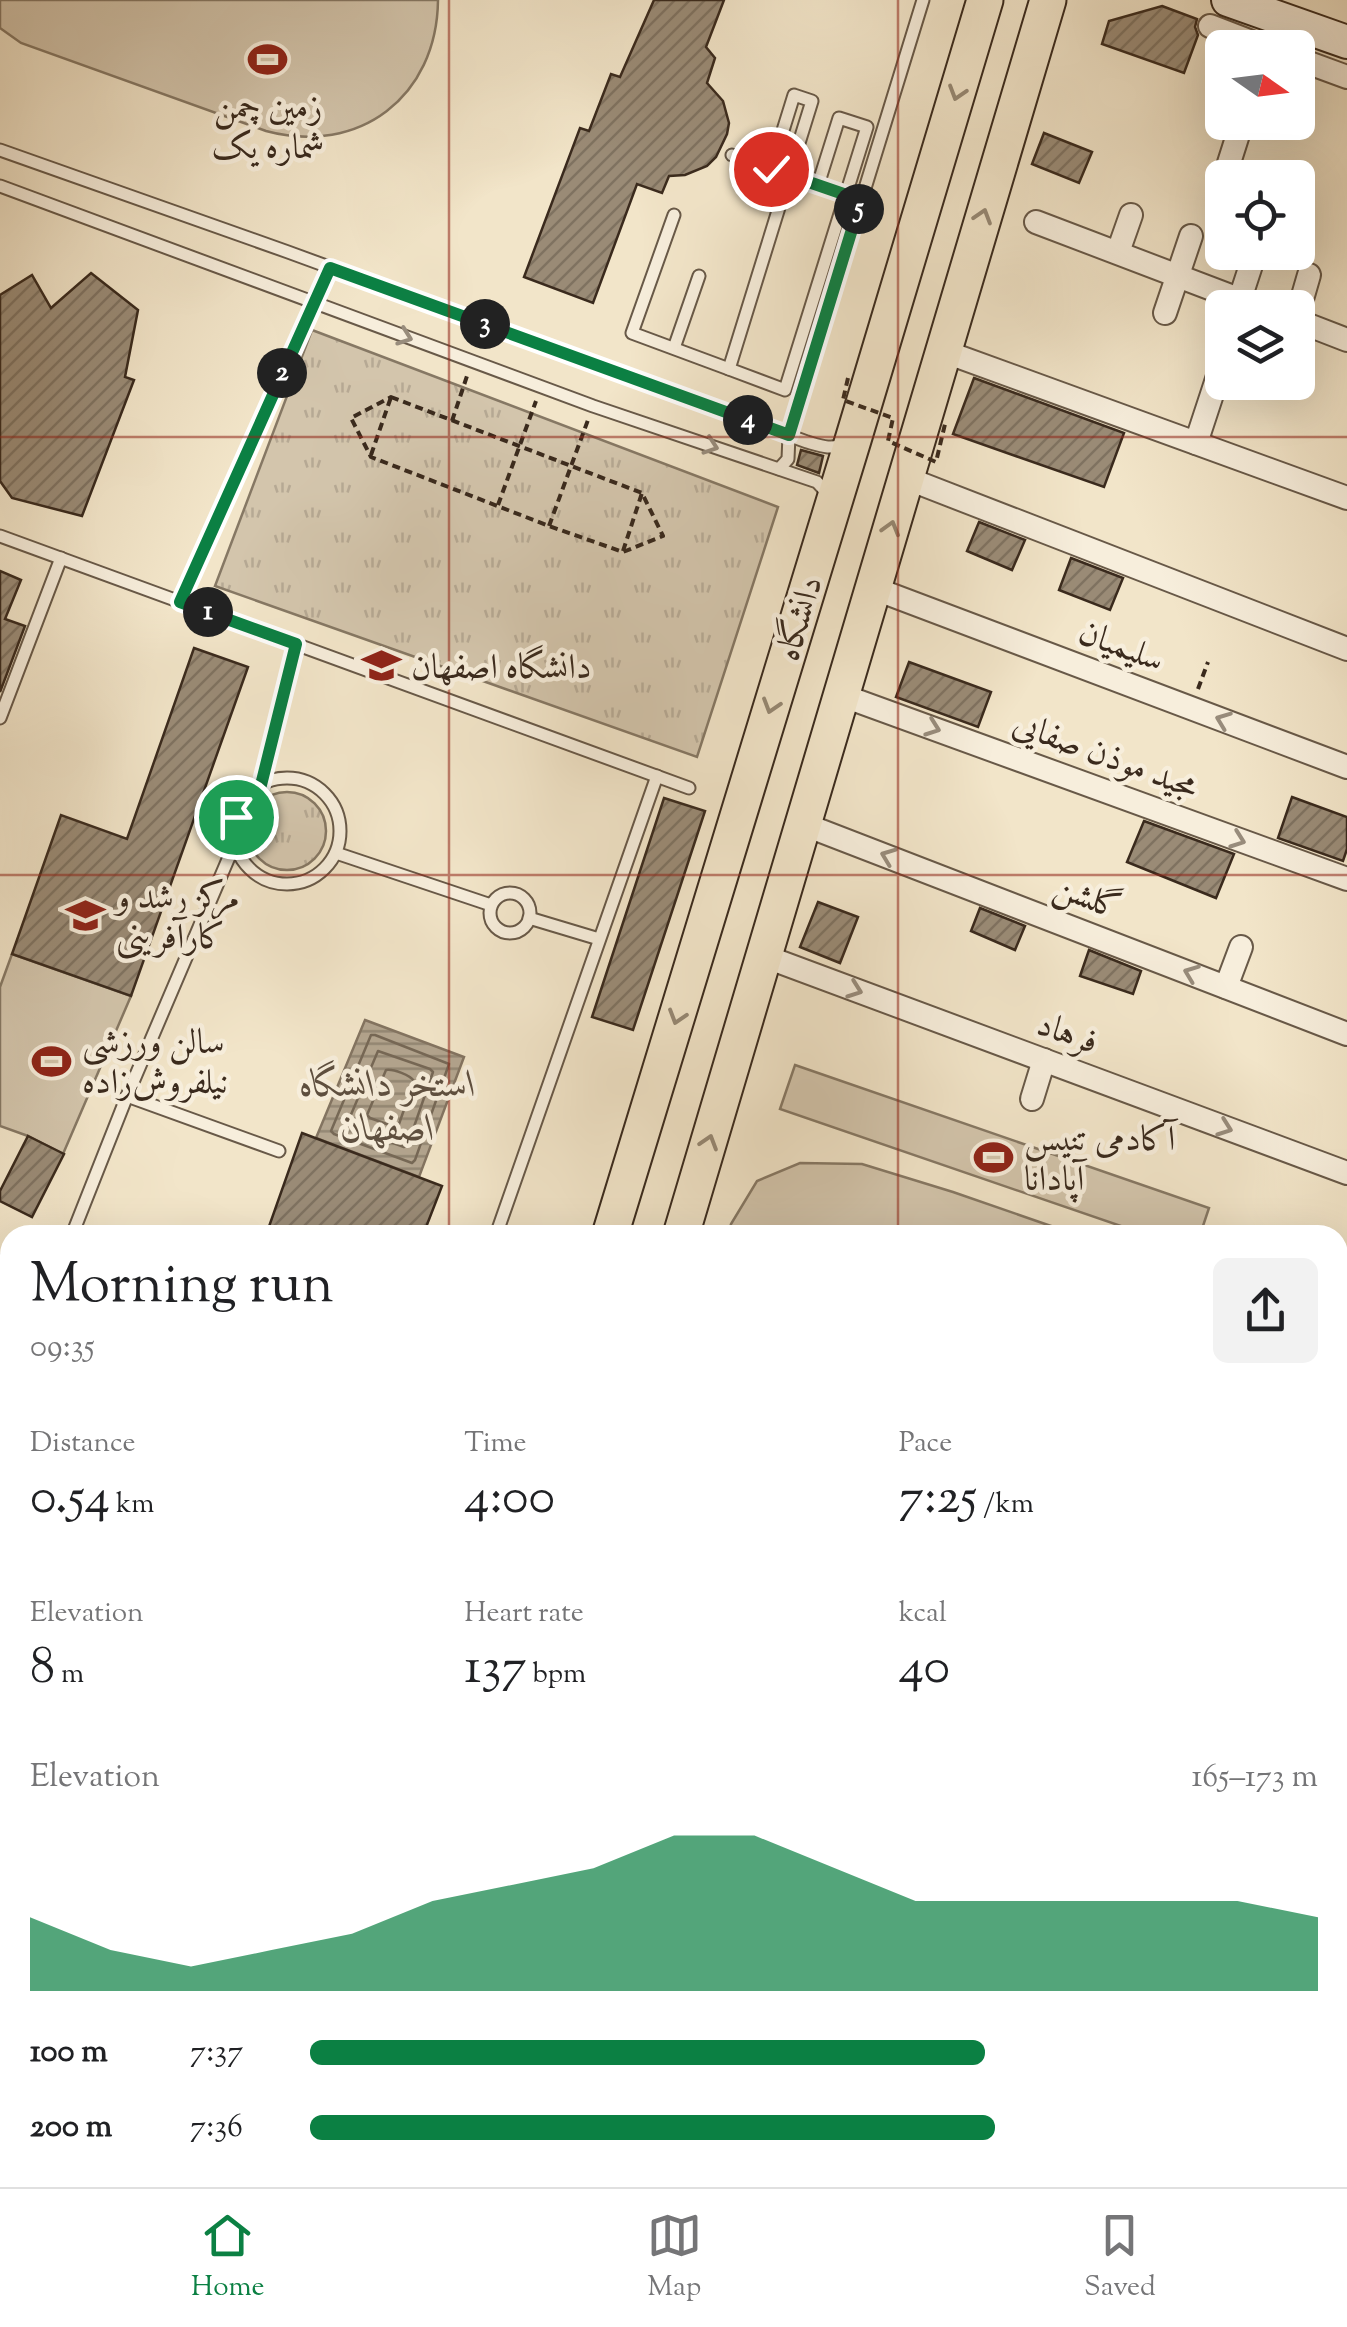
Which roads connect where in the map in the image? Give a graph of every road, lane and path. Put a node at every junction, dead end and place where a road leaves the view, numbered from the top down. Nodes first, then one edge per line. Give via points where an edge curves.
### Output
1 (923, 0) edge
2 (985, 0) edge
3 (1048, 0) edge
4 (1074, 0) edge
5 (1219, 13) edge
6 (1243, 30) edge
7 (1038, 35) junction
8 (1347, 42) edge
9 (1315, 65) edge
10 (1347, 77) edge
11 (0, 150) edge
12 (732, 155) dead end
13 (771, 169) junction
14 (789, 175) junction
15 (818, 185) junction
16 (0, 186) edge
17 (846, 195) junction
18 (861, 200) junction
19 (674, 215) dead end
20 (1131, 216) dead end
21 (1036, 222) dead end
22 (1191, 236) dead end
23 (1118, 252) junction
24 (330, 268) junction
25 (1178, 275) junction
26 (1309, 275) dead end
27 (699, 276) dead end
28 (1210, 290) edge
29 (1305, 290) edge
30 (314, 303) junction
31 (1165, 313) dead end
32 (1315, 328) edge
33 (1347, 340) edge
34 (674, 348) junction
35 (944, 350) junction
36 (472, 362) junction
37 (729, 369) junction
38 (848, 378) dead end
39 (542, 387) junction
40 (391, 398) junction
41 (1210, 400) edge
42 (593, 406) junction
43 (452, 421) junction
44 (945, 424) dead end
45 (789, 435) junction
46 (853, 440) junction
47 (1196, 442) junction
48 (520, 447) junction
49 (371, 457) junction
50 (571, 466) junction
51 (778, 470) junction
52 (906, 478) junction
53 (642, 494) junction
54 (1347, 498) edge
55 (832, 505) junction
56 (498, 506) junction
57 (550, 526) junction
58 (0, 536) edge
59 (623, 552) junction
60 (61, 558) junction
61 (873, 588) junction
62 (180, 602) junction
63 (296, 644) junction
64 (1347, 649) edge
65 (1208, 662) dead end
66 (841, 695) junction
67 (1191, 708) junction
68 (0, 718) edge
69 (1347, 767) edge
70 (657, 776) junction
71 (261, 785) junction
72 (689, 788) dead end
73 (803, 824) junction
74 (235, 843) junction
75 (336, 853) junction
76 (1347, 879) edge
77 (491, 905) junction
78 (529, 918) junction
79 (599, 939) junction
80 (1241, 946) dead end
81 (764, 956) junction
82 (1226, 987) junction
83 (1347, 1034) edge
84 (1044, 1060) junction
85 (127, 1096) junction
86 (1032, 1099) dead end
87 (279, 1151) dead end
88 (1347, 1173) edge
89 (76, 1225) edge
90 (499, 1225) edge
91 (613, 1225) edge
92 (684, 1225) edge

1 - 18 lane
2 -> 46 main road, دانشگاه
3 - 7 main road, دانشگاه
4 - 7 main road
5 - 6 street
5 - 8 main road
35 -> 7 main road, دانشگاه
9 - 10 street
11 - 24 lane
12 - 13 lane
13 - 14 lane
13 - 14 lane via 794,95 812,101
14 - 15 lane
14 - 37 lane
15 - 17 lane
15 - 17 lane via 839,118 866,127
16 - 30 lane
17 - 18 lane
17 - 37 lane via 785,390
18 - 45 lane
19 - 34 lane via 632,332
20 - 23 street
21 - 23 street
22 - 25 street
23 - 25 street
24 - 30 lane
24 - 45 lane
25 - 28 street
25 - 31 street
26 - 29 street
27 - 34 lane
30 -> 36 lane
30 - 62 lane
32 - 33 street
34 - 37 lane
35 - 47 street
35 - 52 main road, دانشگاه
36 - 39 lane
36 - 43 path
38 - 44 path, bridge via 844,400 893,418 888,442 936,462
39 - 42 lane
39 - 48 path
40 - 43 path
40 - 49 path
40 - 49 path via 351,418
41 - 47 street
42 - 50 path
42 -> 51 lane
43 - 48 path
45 - 46 lane via 826,448
45 - 51 lane via 788,460
46 - 55 main road, دانشگاه
47 - 54 street
48 - 50 path
48 - 56 path
49 - 56 path
50 - 53 path
50 - 57 path
51 - 55 lane via 816,482
61 -> 52 main road, دانشگاه
52 - 64 street
53 - 59 path
53 - 59 path via 662,536
55 -> 91 main road, دانشگاه
56 - 57 path
57 - 59 path
58 - 60 lane
60 - 62 lane
60 - 68 lane
61 - 66 main road, دانشگاه
61 - 67 street, سلیمیان
62 - 63 lane
63 - 70 lane
63 - 71 lane
65 - 67 path
66 - 73 main road, دانشگاه
66 -> 76 street, مجید موذن صفایی
69 -> 67 street, سلیمیان
70 - 72 lane
70 - 79 lane
71 - 74 lane via 239,809
71 - 75 lane via 289,778 324,792 339,820
73 - 81 main road, دانشگاه
82 -> 73 street, گلشن
74 - 75 lane via 254,873 284,885 316,876
74 - 85 lane
75 - 77 lane
77 - 78 lane via 515,893 529,906
77 - 78 lane via 491,921 505,932 519,931
78 - 79 lane
79 - 90 lane
80 - 82 street
81 -> 84 street, فرهاد
92 -> 81 main road, دانشگاه
82 - 83 street, گلشن
84 - 86 street
84 -> 88 street, فرهاد
85 - 87 lane
85 - 89 lane

